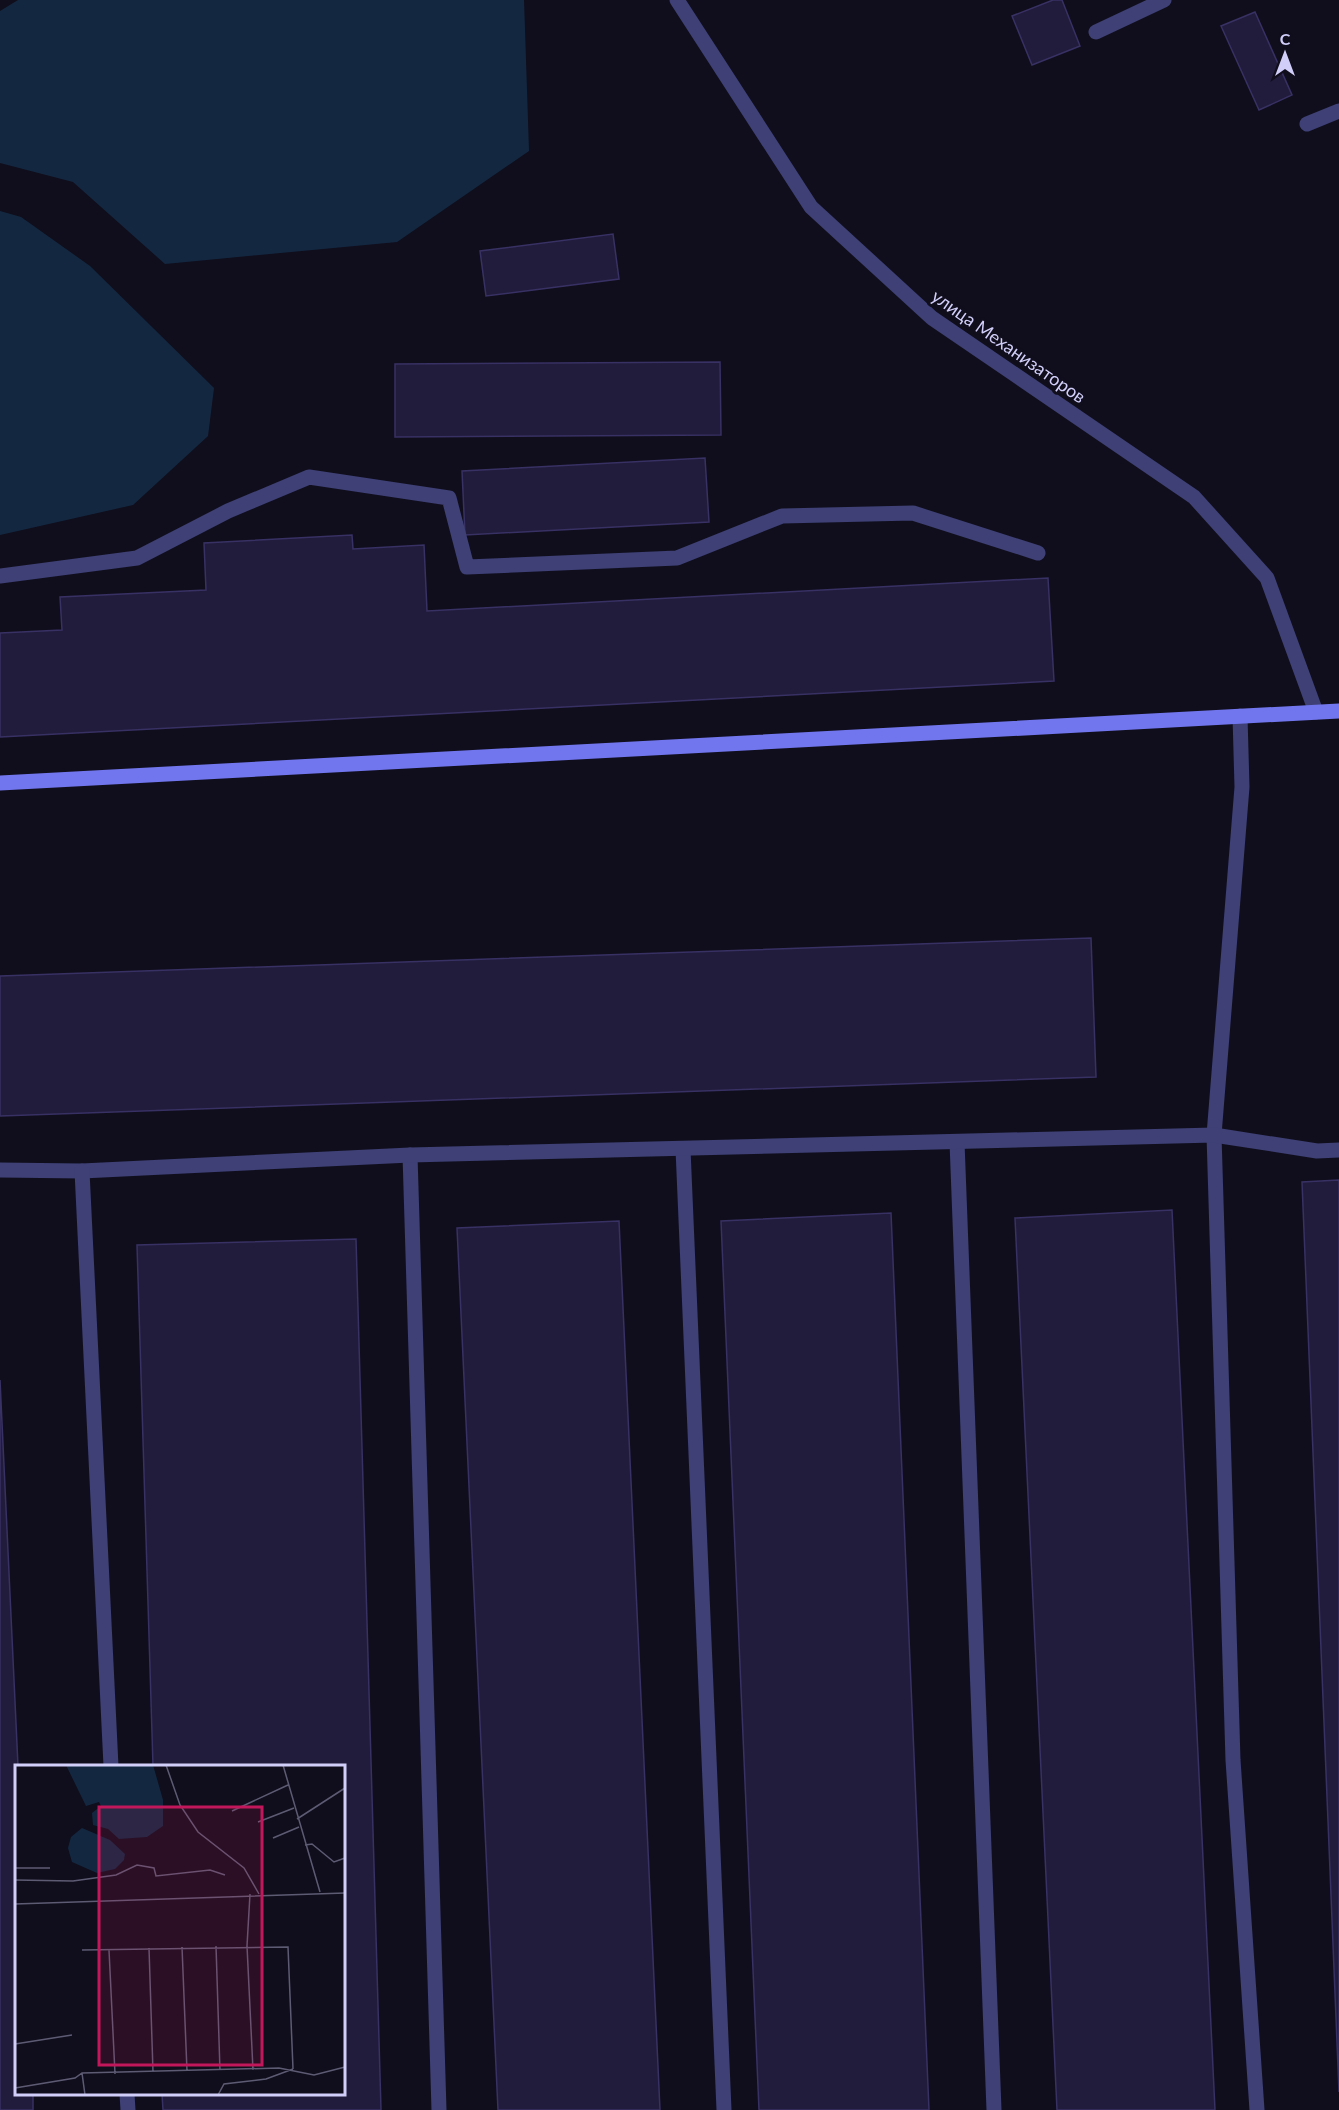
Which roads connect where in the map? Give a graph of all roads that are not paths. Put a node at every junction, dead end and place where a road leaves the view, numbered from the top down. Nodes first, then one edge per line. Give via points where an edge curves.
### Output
1 (677, 0) edge
2 (1164, 0) edge
3 (1096, 32) dead end
4 (1339, 111) edge
5 (1307, 124) dead end
6 (1038, 554) dead end
7 (0, 576) edge
8 (1339, 711) edge
9 (1316, 712) junction
10 (1240, 716) junction
11 (0, 783) edge
12 (1214, 1135) junction
13 (957, 1142) junction
14 (683, 1149) junction
15 (1339, 1150) edge
16 (410, 1155) junction
17 (0, 1170) edge
18 (82, 1171) junction
19 (111, 1765) edge
20 (127, 2095) edge
21 (128, 2110) edge
22 (439, 2110) edge
23 (724, 2110) edge
24 (994, 2110) edge
25 (1257, 2110) edge

1 - 9 street, улица Механизаторов via 811,207 932,318 1194,497 1267,578
2 - 3 street
4 - 5 street
6 - 7 street via 913,513 782,516 677,558 467,567 449,498 309,477 228,511 137,558
8 - 9 street
9 - 10 street
10 - 11 street
10 - 12 street via 1242,787
12 - 13 street
12 - 15 street via 1317,1151
12 - 25 street via 1233,1760
13 - 14 street
13 - 24 street
14 - 16 street
14 - 23 street
16 - 18 street
16 - 22 street
17 - 18 street
18 - 19 street
20 - 21 street

